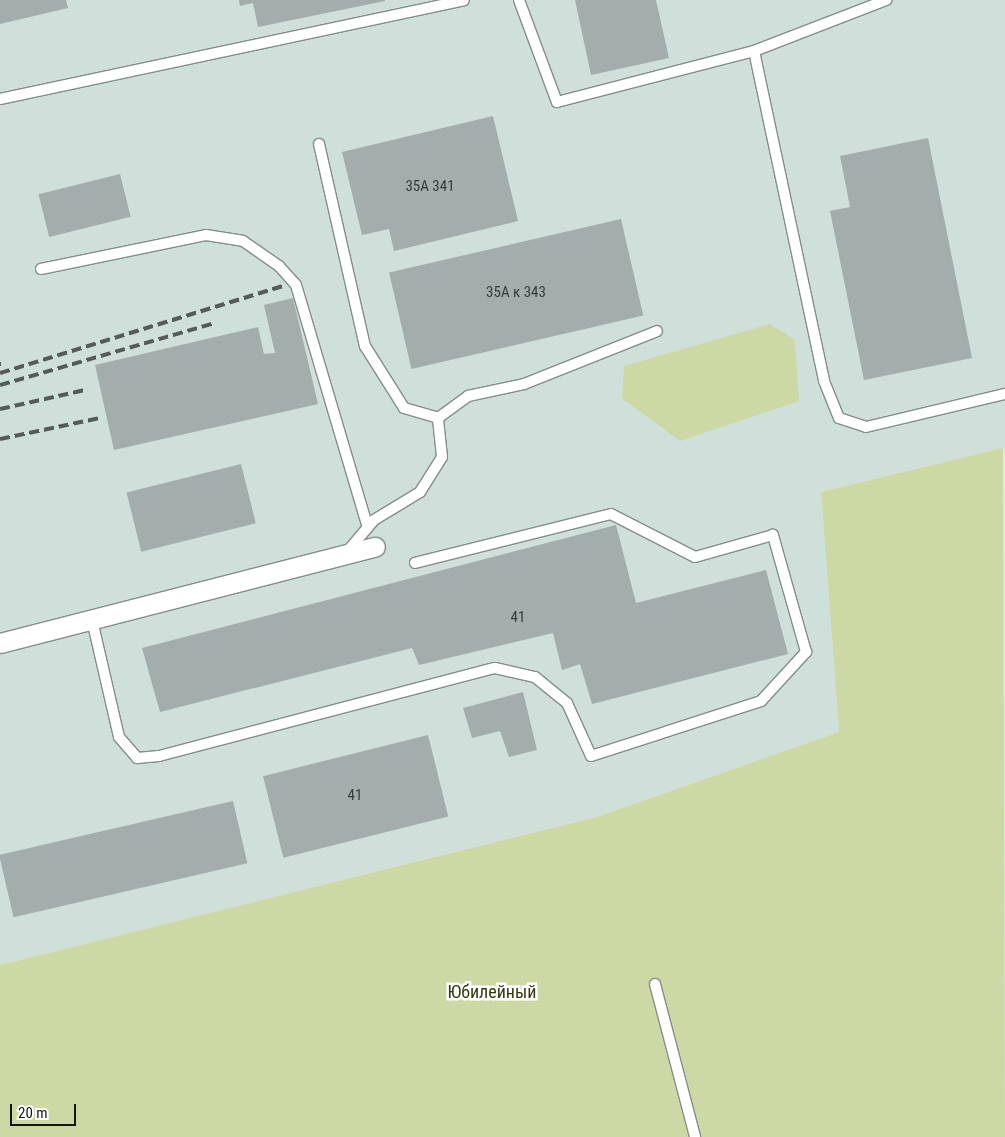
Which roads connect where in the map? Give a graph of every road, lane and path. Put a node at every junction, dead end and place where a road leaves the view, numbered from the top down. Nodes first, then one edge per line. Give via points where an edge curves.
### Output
1 (464, 0) edge
2 (519, 0) edge
3 (886, 0) edge
4 (754, 51) junction
5 (0, 99) edge
6 (319, 144) dead end
7 (41, 269) dead end
8 (658, 331) dead end
9 (1005, 394) edge
10 (438, 418) junction
11 (368, 528) junction
12 (375, 548) dead end
13 (344, 556) junction
14 (415, 563) dead end
15 (92, 620) junction
16 (0, 643) edge
17 (655, 984) dead end
18 (695, 1137) edge

1 - 5 lane
2 - 4 lane via 557,102
3 - 4 lane
4 - 9 lane via 824,381 839,418 866,427
6 - 10 lane via 365,346 404,408
7 - 11 lane via 206,235 243,241 279,266 296,285
8 - 10 lane via 524,384 468,396
10 - 11 lane via 442,456 420,492 374,520
11 - 13 lane
12 - 13 street
13 - 15 street
14 - 15 lane via 611,514 695,557 773,534 806,652 761,701 591,756 567,703 535,677 495,668 159,756 137,758 119,737
15 - 16 street
17 - 18 lane

